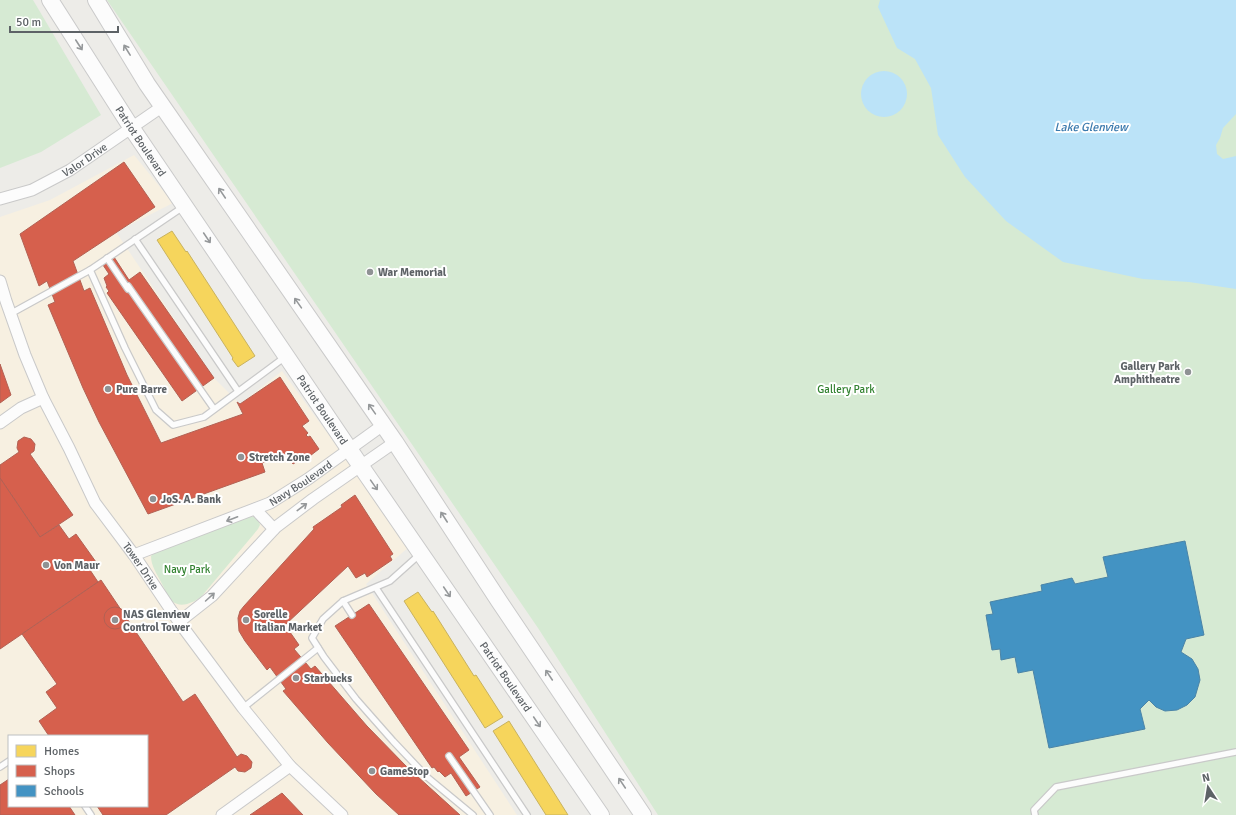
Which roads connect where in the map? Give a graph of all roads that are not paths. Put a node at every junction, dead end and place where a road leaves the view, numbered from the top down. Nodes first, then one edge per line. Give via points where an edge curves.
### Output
1 (50, 0) edge
2 (96, 0) edge
3 (163, 106) junction
4 (132, 127) junction
5 (0, 199) edge
6 (185, 206) junction
7 (135, 239) junction
8 (107, 258) junction
9 (90, 270) junction
10 (0, 281) edge
11 (128, 286) dead end
12 (10, 314) junction
13 (287, 356) junction
14 (191, 380) dead end
15 (238, 391) junction
16 (43, 398) junction
17 (214, 409) junction
18 (0, 423) edge
19 (383, 425) junction
20 (394, 442) junction
21 (350, 449) junction
22 (360, 465) junction
23 (255, 509) junction
24 (274, 529) junction
25 (421, 554) junction
26 (134, 555) junction
27 (376, 588) junction
28 (343, 601) junction
29 (352, 615) dead end
30 (179, 622) junction
31 (318, 648) junction
32 (243, 708) junction
33 (1236, 752) edge
34 (449, 756) dead end
35 (290, 766) junction
36 (222, 815) edge
37 (342, 815) edge
38 (473, 815) edge
39 (490, 815) edge
40 (527, 815) edge
41 (600, 815) edge
42 (644, 815) edge
43 (1035, 815) edge

1 -> 4 main road, Patriot Boulevard
3 -> 2 main road
3 - 4 street, Valor Drive
19 -> 3 main road
4 - 5 street, Valor Drive via 70,170 32,190
4 - 6 main road, Patriot Boulevard
6 - 7 lane
6 -> 13 main road, Patriot Boulevard
7 - 8 lane
7 - 15 lane
8 - 9 lane
8 - 14 lane
9 - 12 lane
9 - 17 lane via 156,410 173,425 204,417
10 - 12 street, Tower Drive
11 - 17 lane
12 - 16 street, Tower Drive
13 - 15 lane
13 - 21 main road, Patriot Boulevard
15 - 17 lane
16 - 18 street
16 - 26 street, Tower Drive via 95,503
19 - 20 main road
19 - 21 street, Navy Boulevard
20 - 22 street, Navy Boulevard
42 -> 20 main road via 498,601
21 - 22 main road, Patriot Boulevard
21 - 23 street, Navy Boulevard via 308,479 270,503
24 -> 22 street, Navy Boulevard
22 -> 25 main road, Patriot Boulevard
23 - 24 street, Navy Boulevard
23 -> 26 street, Navy Boulevard
30 -> 24 street, Navy Boulevard via 212,596
25 - 27 lane via 390,581
25 -> 41 main road, Patriot Boulevard
26 - 30 street, Tower Drive
27 - 28 lane
27 - 40 lane
28 - 29 lane
28 - 31 lane via 323,619 312,638
30 - 32 street, Tower Drive
31 - 32 lane
31 - 38 lane via 356,699 393,741 427,777
32 - 35 street, Tower Drive
33 - 43 lane via 1056,786 1034,810
34 - 39 lane
35 - 36 street
35 - 37 street, Tower Drive

